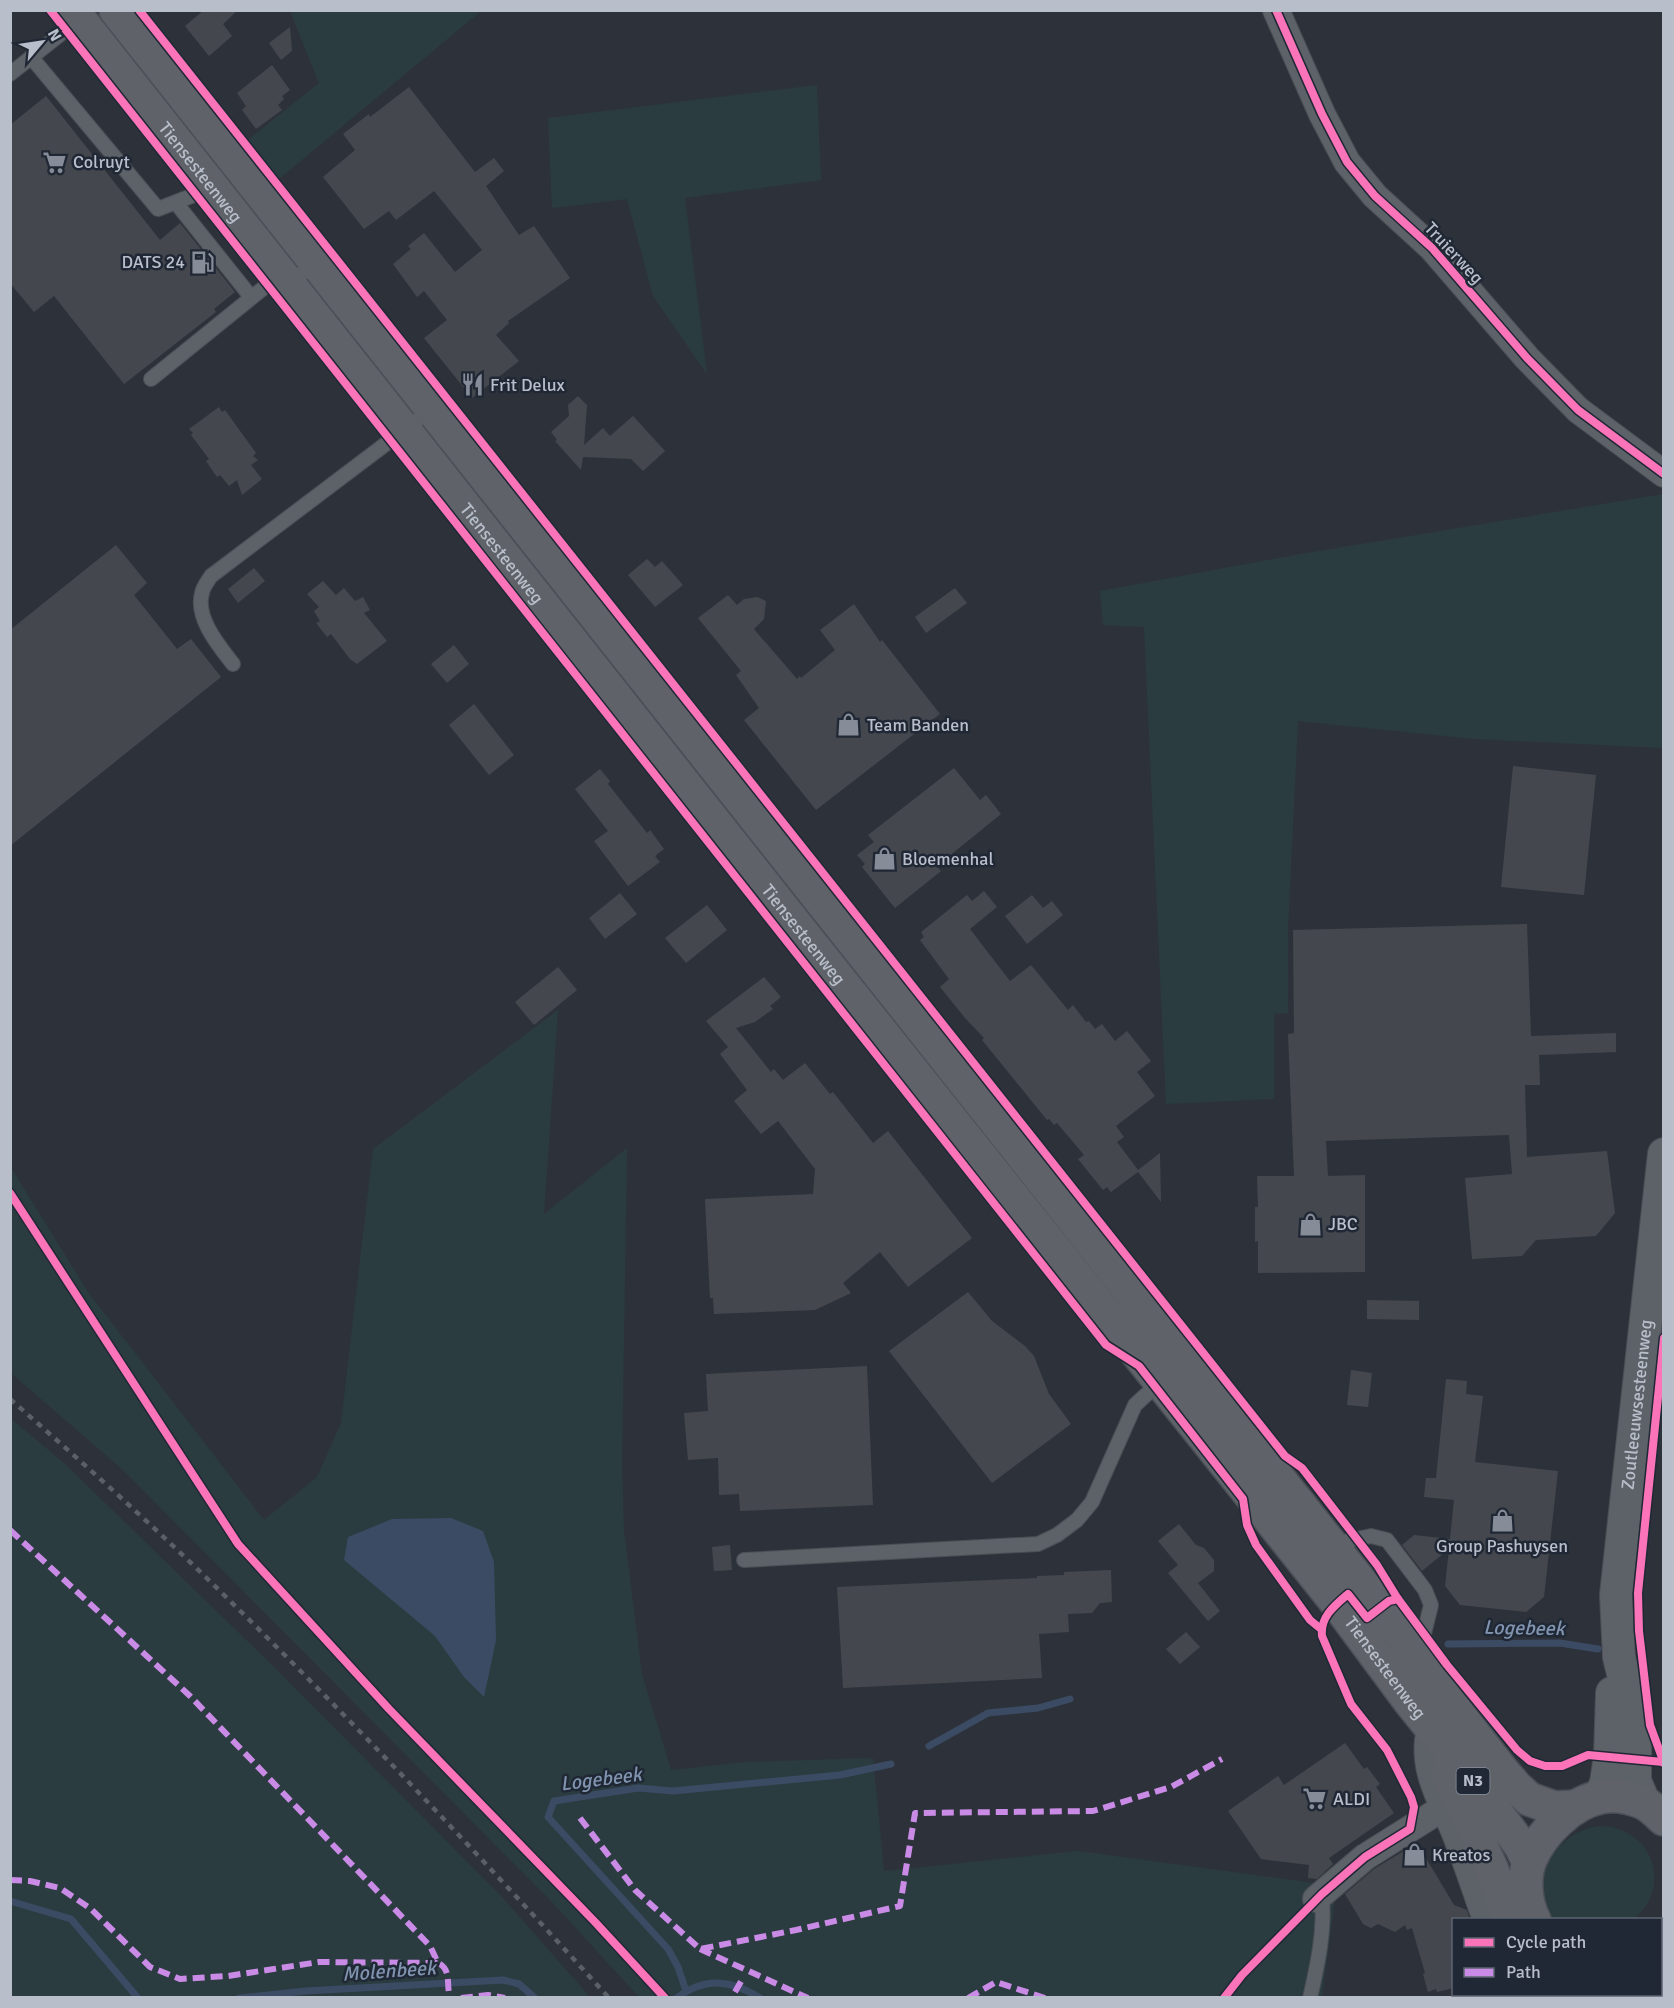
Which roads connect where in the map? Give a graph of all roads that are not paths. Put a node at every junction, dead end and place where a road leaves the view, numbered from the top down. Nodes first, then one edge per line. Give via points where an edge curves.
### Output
1 (116, 10) edge
2 (1276, 10) edge
3 (80, 13) edge
4 (31, 57) junction
5 (10, 74) edge
6 (212, 188) junction
7 (176, 203) junction
8 (316, 262) junction
9 (289, 284) junction
10 (251, 297) junction
11 (151, 379) dead end
12 (432, 409) junction
13 (405, 430) junction
14 (1664, 474) edge
15 (233, 664) dead end
16 (1664, 1154) edge
17 (1659, 1238) edge
18 (1121, 1294) junction
19 (1173, 1371) junction
20 (1331, 1545) junction
21 (744, 1560) dead end
22 (1619, 1657) junction
23 (1418, 1662) junction
24 (1412, 1704) junction
25 (1428, 1740) junction
26 (1588, 1802) junction
27 (1443, 1808) junction
28 (1654, 1811) edge
29 (1529, 1862) junction
30 (1319, 1896) joint
31 (1485, 1918) edge
32 (1509, 1918) edge
33 (1533, 1918) edge
34 (1310, 1998) edge

1 - 8 main road, Tiensesteenweg / N3
2 - 14 street, Truierweg via 1347,162 1375,196 1432,248 1527,358 1578,410
3 - 4 lane
3 - 6 main road, Tiensesteenweg / N3
4 - 5 lane
4 - 7 lane via 158,209
6 - 7 lane
6 - 9 main road, Tiensesteenweg / N3
7 - 10 lane
8 - 9 lane
8 - 12 main road, Tiensesteenweg / N3
9 - 10 lane via 266,286
9 - 13 main road, Tiensesteenweg / N3
10 - 11 lane
12 - 13 lane
12 - 18 main road, Tiensesteenweg / N3
13 - 15 lane via 211,576 201,593 202,613
13 - 18 main road, Tiensesteenweg / N3 via 795,925
16 - 17 street, Zoutleeuwsesteenweg
17 - 22 street, Zoutleeuwsesteenweg via 1616,1595
18 - 19 main road, Tiensesteenweg / N3
19 - 20 main road, Tiensesteenweg / N3
19 - 21 lane via 1135,1405 1092,1502 1077,1520 1038,1544
19 - 24 main road, Tiensesteenweg / N3
20 - 23 main road, Tiensesteenweg / N3 via 1404,1638
20 - 23 lane via 1371,1536 1387,1540 1425,1590 1431,1605
22 - 26 street, Zoutleeuwsesteenweg via 1611,1698 1606,1783
22 - 28 street, Zoutleeuwsesteenweg via 1629,1698 1635,1781
23 - 26 main road, Tiensesteenweg / N3 via 1503,1772 1529,1799 1554,1808
24 - 25 main road
24 - 29 main road, Tiensesteenweg / N3 via 1514,1836
25 - 27 street, Tiensesteenweg via 1426,1755
25 - 32 main road via 1462,1802
26 - 28 main road, N3 via 1616,1796
26 - 29 main road via 1555,1826
27 - 30 street via 1365,1857
27 - 31 street, Tiensesteenweg
29 - 33 main road via 1526,1889
30 - 34 lane via 1324,1918

